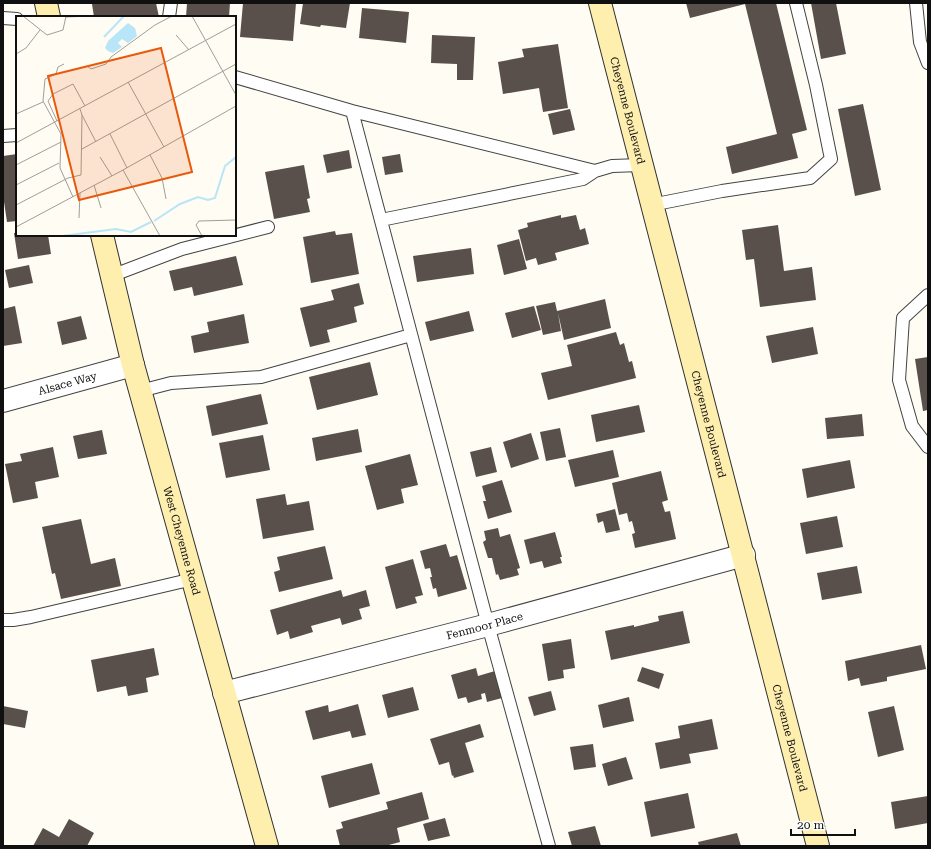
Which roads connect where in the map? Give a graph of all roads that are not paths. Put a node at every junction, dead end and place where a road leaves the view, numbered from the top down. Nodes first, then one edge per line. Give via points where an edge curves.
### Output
1 (46, 3) edge
2 (171, 3) edge
3 (600, 3) edge
4 (796, 3) edge
5 (916, 3) edge
6 (49, 16) edge
7 (169, 16) edge
8 (3, 18) edge
9 (16, 19) edge
10 (928, 63) edge
11 (236, 78) edge
12 (352, 111) junction
13 (16, 135) edge
14 (3, 136) edge
15 (641, 165) junction
16 (595, 171) junction
17 (651, 204) junction
18 (382, 220) junction
19 (268, 227) dead end
20 (236, 235) edge
21 (102, 236) edge
22 (233, 236) edge
23 (111, 276) junction
24 (928, 294) edge
25 (411, 335) junction
26 (133, 365) junction
27 (140, 391) junction
28 (3, 401) edge
29 (928, 447) edge
30 (744, 555) junction
31 (192, 579) junction
32 (3, 620) edge
33 (488, 625) junction
34 (224, 693) junction
35 (267, 846) edge
36 (549, 846) edge
37 (818, 846) edge

1 - 6 main road
2 - 7 lane
3 - 15 main road, Cheyenne Boulevard
4 - 17 lane via 831,159 810,178
5 - 10 lane via 920,42
8 - 9 lane
11 - 12 lane
12 - 16 lane
12 - 18 lane
13 - 14 lane
15 - 16 lane via 612,166
15 - 17 main road, Cheyenne Boulevard
16 - 18 lane via 583,180
17 - 30 main road, Cheyenne Boulevard
18 - 25 lane
19 - 20 lane
21 - 23 main road, West Cheyenne Road
22 - 23 lane via 182,249
23 - 26 main road, West Cheyenne Road
24 - 29 lane via 903,318 899,380 912,426
25 - 27 lane via 261,377 171,383
25 - 33 lane
26 - 27 main road, West Cheyenne Road
26 - 28 street, Alsace Way
27 - 31 main road, West Cheyenne Road
30 - 33 street, Fenmoor Place
30 - 37 main road, Cheyenne Boulevard
31 - 32 lane via 31,617
31 - 34 main road, West Cheyenne Road
33 - 34 street, Fenmoor Place
33 - 36 lane
34 - 35 main road, West Cheyenne Road

